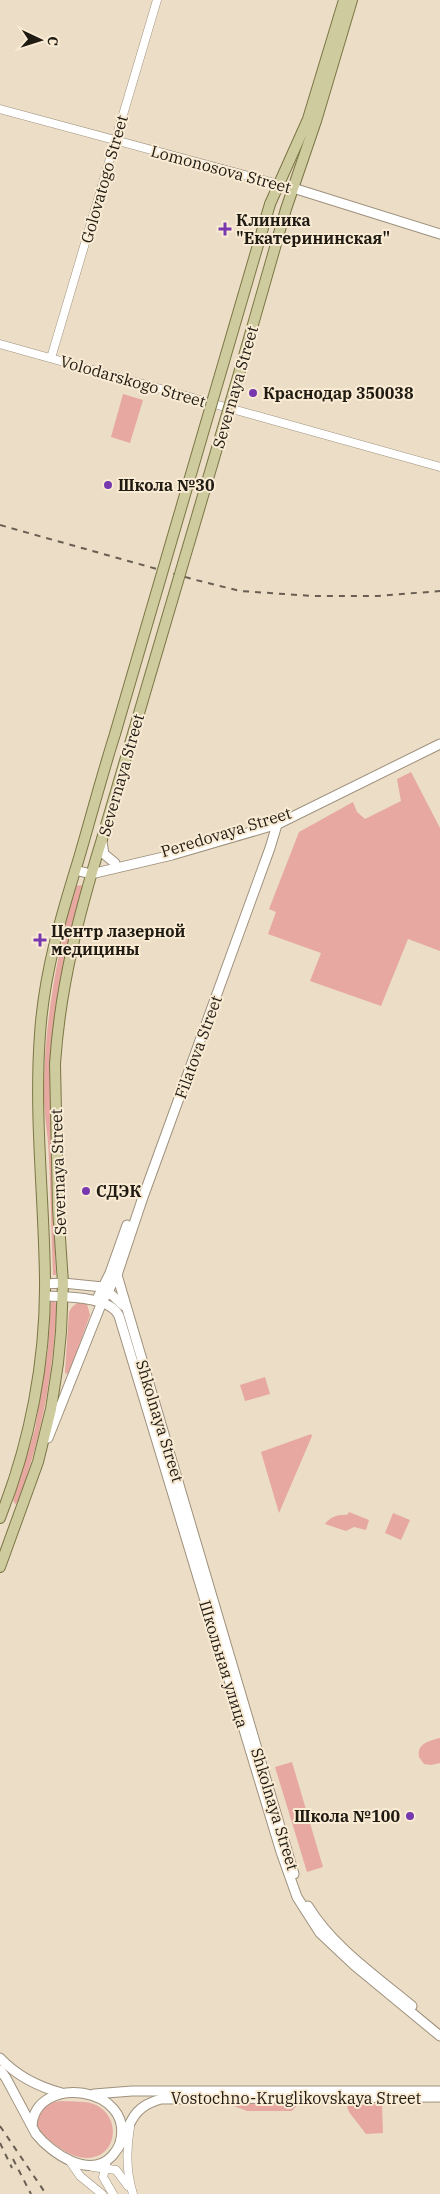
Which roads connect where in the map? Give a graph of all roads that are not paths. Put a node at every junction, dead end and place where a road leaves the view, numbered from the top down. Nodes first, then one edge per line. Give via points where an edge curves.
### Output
1 (157, 0) edge
2 (344, 0) edge
3 (352, 0) edge
4 (0, 109) edge
5 (115, 141) junction
6 (278, 184) junction
7 (293, 188) junction
8 (440, 234) edge
9 (0, 344) edge
10 (51, 358) junction
11 (440, 467) edge
12 (440, 739) edge
13 (440, 744) edge
14 (275, 822) junction
15 (258, 830) junction
16 (102, 839) junction
17 (267, 842) junction
18 (115, 863) junction
19 (76, 866) junction
20 (92, 870) junction
21 (116, 1275) junction
22 (62, 1282) junction
23 (45, 1284) junction
24 (105, 1289) junction
25 (44, 1296) junction
26 (62, 1297) junction
27 (99, 1302) junction
28 (125, 1307) junction
29 (38, 1462) junction
30 (170, 1469) junction
31 (0, 1518) edge
32 (0, 1567) edge
33 (440, 2029) edge
34 (440, 2036) edge
35 (0, 2058) edge
36 (0, 2070) edge
37 (440, 2091) edge
38 (62, 2093) junction
39 (94, 2094) junction
40 (440, 2097) edge
41 (131, 2120) junction
42 (32, 2126) junction
43 (118, 2148) junction
44 (109, 2158) junction
45 (74, 2162) junction
46 (104, 2167) junction
47 (130, 2185) junction
48 (102, 2194) edge
49 (113, 2194) edge

1 - 5 street, Golovatogo Street
2 - 6 main road, Severnaya Street via 308,119
3 - 7 main road, Severnaya Street
4 - 5 street, Lomonosova Street
5 - 6 street, Lomonosova Street
5 - 10 street, Golovatogo Street
6 - 7 street, Lomonosova Street
6 - 19 main road, Severnaya Street, bridge
7 - 8 main road, Lomonosova Street
7 - 16 main road, Severnaya Street, bridge
9 - 10 street, Volodarskogo Street
10 - 11 street, Volodarskogo Street
12 - 14 main road, Peredovaya Street
13 - 14 main road
14 - 15 main road, Peredovaya Street
14 - 17 main road
14 - 18 main road, Peredovaya Street
14 - 21 main road, Filatova Street
15 - 17 main road, Peredovaya Street
15 - 20 main road, Peredovaya Street via 172,855
16 - 18 main road via 104,854
16 - 20 main road, Severnaya Street
17 - 24 main road
18 - 20 main road, Peredovaya Street
19 - 20 main road, Peredovaya Street
19 - 23 main road, Severnaya Street via 51,951 40,1032 37,1099
20 - 22 main road, Severnaya Street via 70,950 56,1043
21 - 24 main road, Filatova Street
21 - 28 main road, Shkolnaya Street
22 - 23 main road
22 - 24 main road
22 - 26 main road, Severnaya Street
23 - 25 main road, Severnaya Street
24 - 27 main road
24 - 28 main road, Shkolnaya Street
25 - 26 main road
25 - 31 main road, Severnaya Street via 33,1410
26 - 27 main road
26 - 29 main road, Severnaya Street via 58,1364
27 - 29 main road
27 - 30 main road, Школьная улица via 113,1306 119,1316
28 - 30 main road, Shkolnaya Street
29 - 32 main road, Severnaya Street
30 - 33 main road, Shkolnaya Street via 295,1878 306,1902 339,1943
30 - 34 main road, Школьная улица via 275,1834 297,1897 312,1923 329,1942
35 - 38 main road via 18,2074
36 - 42 main road
37 - 39 main road, Vostochno-Kruglikovskaya Street via 132,2091
38 - 39 main road
38 - 42 main road via 39,2105 33,2114
39 - 43 main road via 107,2102 119,2117 122,2130
40 - 41 main road, Vostochno-Kruglikovskaya Street via 161,2099 144,2105
41 - 43 main road, Vostochno-Kruglikovskaya Street
41 - 47 street via 127,2156
42 - 45 main road via 41,2141
43 - 44 main road
43 - 47 street
44 - 45 main road via 98,2163
44 - 46 street
45 - 46 street
45 - 48 street via 80,2176
46 - 47 street via 119,2172 133,2194
46 - 49 street via 103,2177

